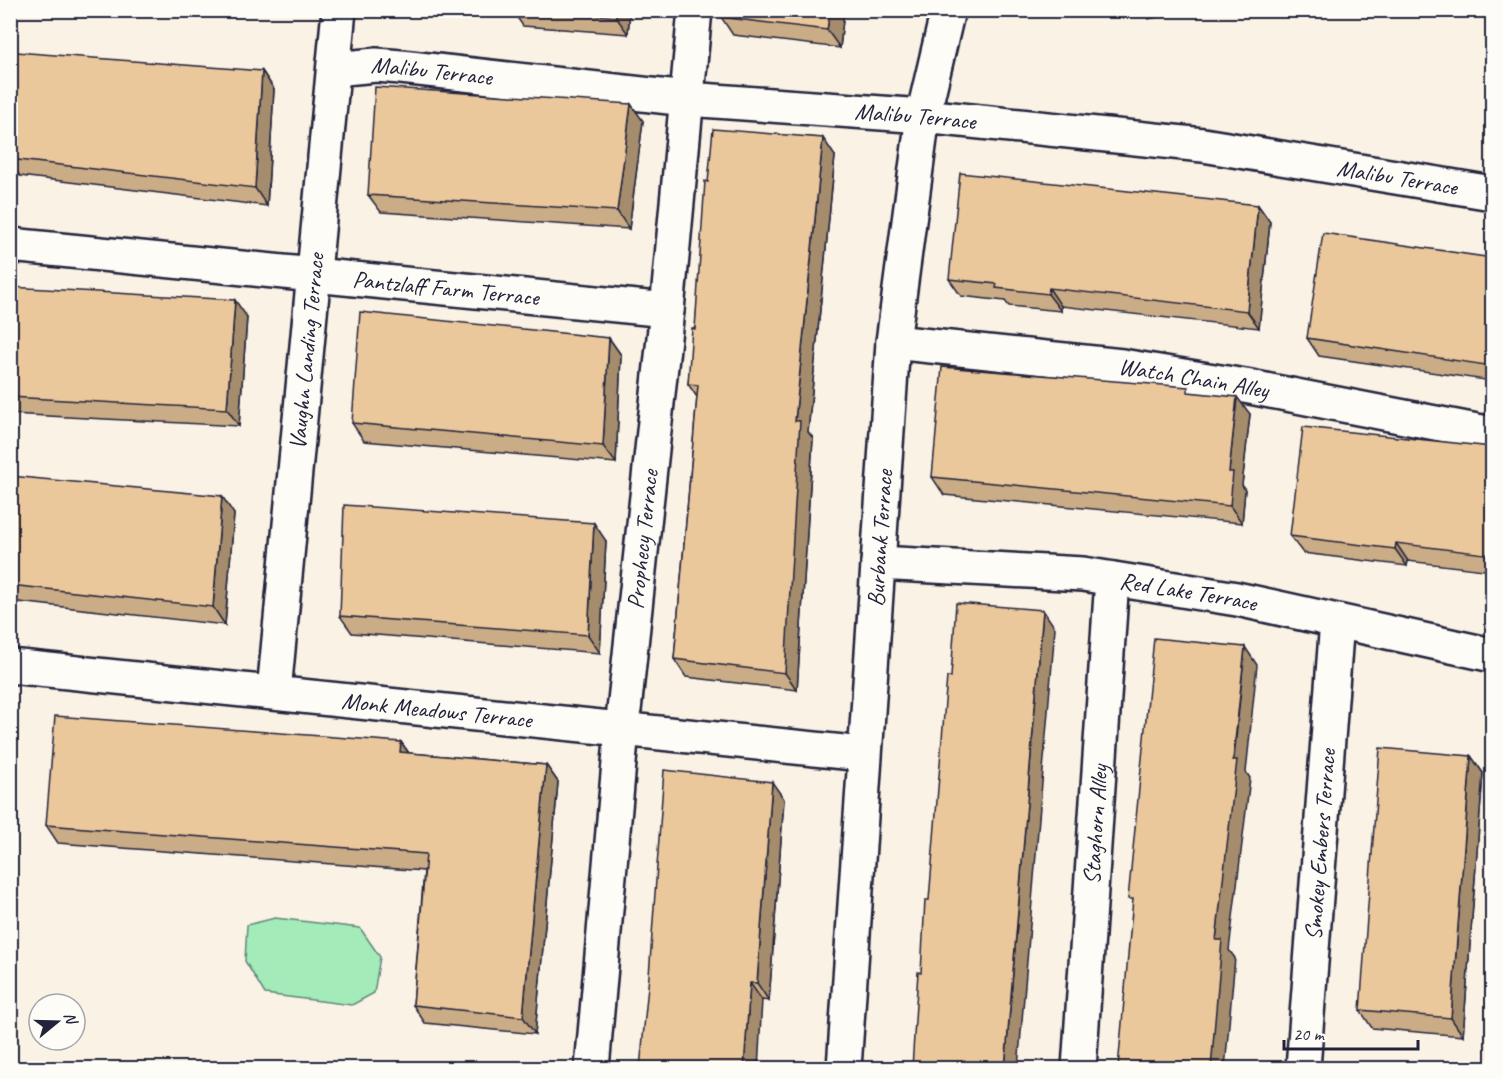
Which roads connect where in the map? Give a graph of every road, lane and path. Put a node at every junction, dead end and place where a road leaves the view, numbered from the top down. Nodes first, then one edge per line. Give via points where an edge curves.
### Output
1 (339, 10) edge
2 (695, 10) edge
3 (948, 10) edge
4 (334, 69) junction
5 (687, 99) junction
6 (923, 116) junction
7 (1492, 193) edge
8 (10, 245) edge
9 (314, 276) junction
10 (667, 310) junction
11 (893, 342) junction
12 (1492, 434) edge
13 (878, 563) junction
14 (1112, 579) junction
15 (1337, 621) junction
16 (1492, 655) edge
17 (10, 666) edge
18 (274, 692) junction
19 (622, 729) junction
20 (863, 754) junction
21 (592, 1068) edge
22 (844, 1068) edge
23 (1079, 1068) edge
24 (1303, 1068) edge

1 - 4 street, Vaughn Landing Terrace
2 - 5 street, Prophecy Terrace
3 - 6 street, Burbank Terrace
4 - 5 street, Malibu Terrace via 401,67
4 - 9 street, Vaughn Landing Terrace
5 - 6 street, Malibu Terrace
5 - 10 street, Prophecy Terrace
6 - 7 street, Malibu Terrace via 1203,145
6 - 11 street, Burbank Terrace
8 - 9 street, Pantzlaff Farm Terrace
9 - 10 street, Pantzlaff Farm Terrace
9 - 18 street, Vaughn Landing Terrace
10 - 19 street, Prophecy Terrace
11 - 12 street, Watch Chain Alley via 1122,366
11 - 13 street, Burbank Terrace
13 - 14 street, Red Lake Terrace via 1083,574
13 - 20 street, Burbank Terrace
14 - 15 street, Red Lake Terrace via 1237,599
14 - 23 street, Staghorn Alley
15 - 16 street, Red Lake Terrace
15 - 24 street, Smokey Embers Terrace
17 - 18 street, Monk Meadows Terrace
18 - 19 street, Monk Meadows Terrace
19 - 20 street, Monk Meadows Terrace
19 - 21 street, Prophecy Terrace
20 - 22 street, Burbank Terrace

